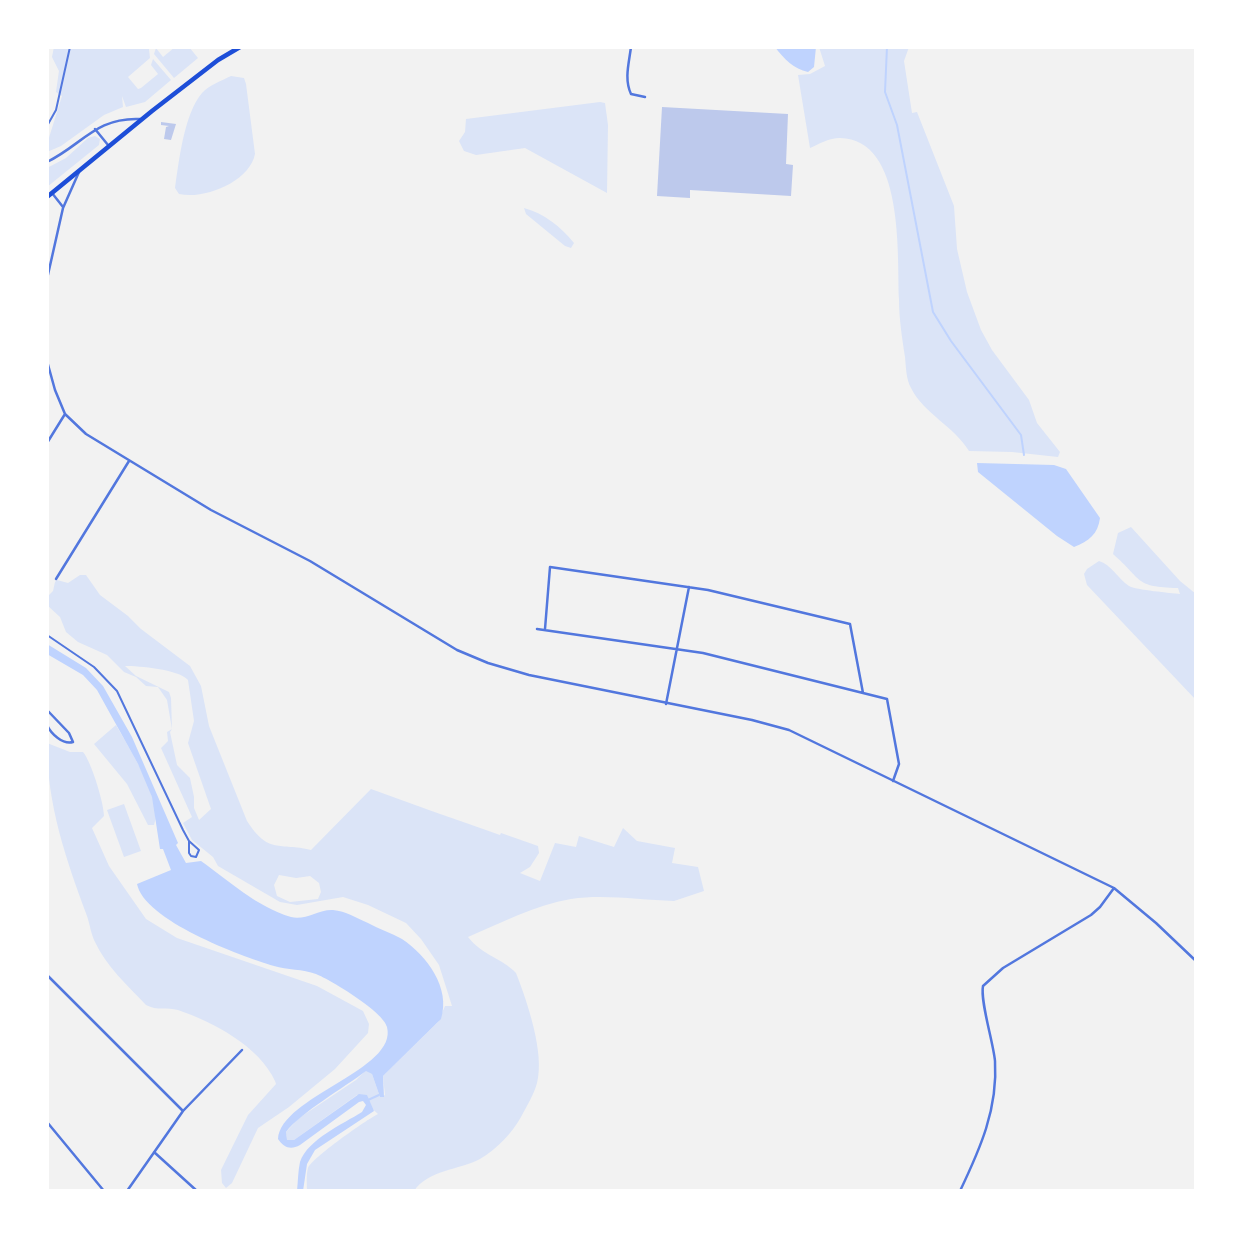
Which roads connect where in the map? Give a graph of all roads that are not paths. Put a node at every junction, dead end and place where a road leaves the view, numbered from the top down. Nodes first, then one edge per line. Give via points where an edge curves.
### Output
1 (70, 47) edge
2 (240, 47) edge
3 (631, 47) edge
4 (645, 97) dead end
5 (142, 119) junction
6 (47, 126) edge
7 (95, 129) junction
8 (109, 146) junction
9 (47, 162) edge
10 (81, 170) junction
11 (49, 195) edge
12 (63, 208) junction
13 (47, 279) edge
14 (47, 360) edge
15 (65, 414) junction
16 (47, 443) edge
17 (130, 461) junction
18 (55, 579) dead end
19 (689, 587) junction
20 (537, 629) dead end
21 (545, 629) junction
22 (47, 635) edge
23 (677, 649) junction
24 (863, 693) junction
25 (666, 704) junction
26 (47, 709) edge
27 (47, 725) edge
28 (893, 781) junction
29 (189, 841) junction
30 (1114, 888) junction
31 (1196, 961) edge
32 (47, 975) edge
33 (242, 1050) dead end
34 (183, 1111) junction
35 (47, 1122) edge
36 (154, 1152) junction
37 (104, 1191) edge
38 (127, 1191) edge
39 (197, 1191) edge
40 (960, 1191) edge

1 - 6 lane via 56,110
2 - 5 main road
3 - 4 street via 628,87 631,94
5 - 7 street via 122,119
5 - 8 main road
7 - 8 street
7 - 9 street
8 - 10 main road
10 - 11 main road
10 - 12 street
11 - 12 street
12 - 13 street
14 - 15 street
15 - 16 street
15 - 17 street via 86,435
17 - 18 street
17 - 25 street via 457,650 517,672
19 - 21 street via 550,567
19 - 23 street
19 - 24 street via 850,624
20 - 21 street
21 - 23 street
22 - 29 lane via 94,667 117,691
23 - 24 street
23 - 25 street
24 - 28 street via 887,699 899,764
25 - 28 street via 789,730
26 - 27 street via 73,742 65,742
28 - 30 street
29 - 29 lane via 191,856 199,855 198,847
30 - 31 street
30 - 40 street via 1091,915 1003,968 984,986 995,1062 994,1089 984,1139
32 - 34 street
33 - 34 street
34 - 36 street
35 - 37 street
36 - 38 street
36 - 39 street

